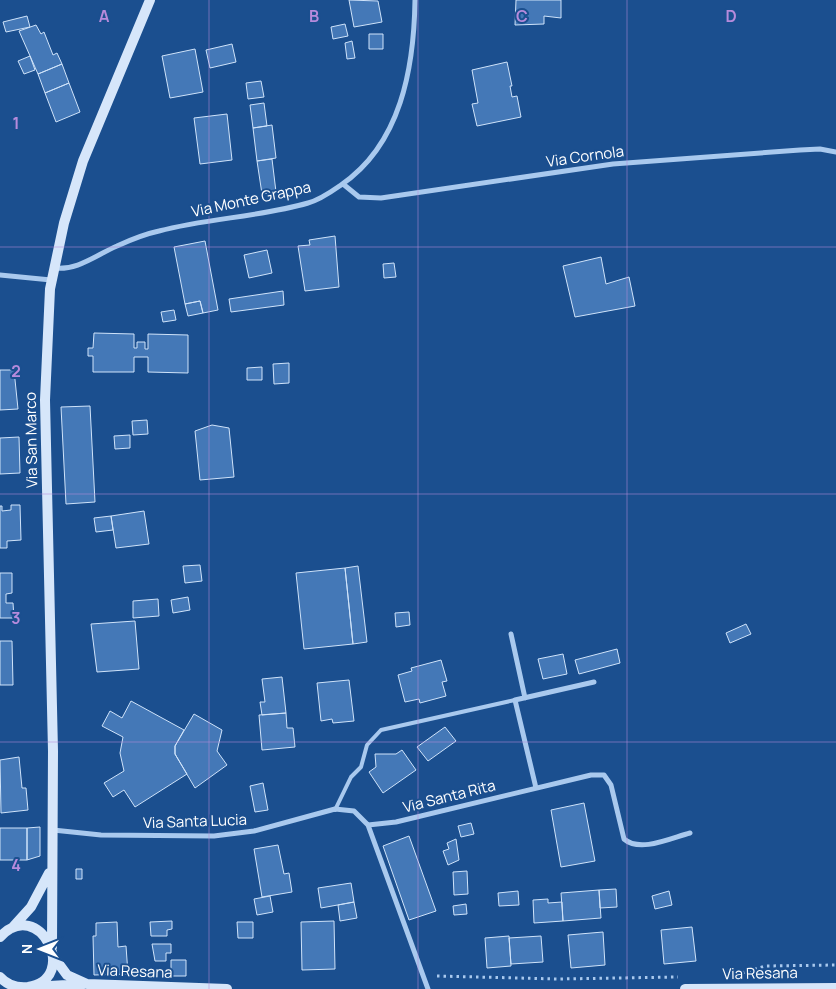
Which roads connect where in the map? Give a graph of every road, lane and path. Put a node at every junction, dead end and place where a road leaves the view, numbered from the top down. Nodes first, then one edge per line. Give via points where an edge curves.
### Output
1 (150, 0) edge
2 (415, 0) edge
3 (836, 152) edge
4 (343, 184) junction
5 (53, 268) junction
6 (0, 275) edge
7 (51, 280) junction
8 (512, 634) dead end
9 (594, 682) dead end
10 (525, 698) junction
11 (515, 700) junction
12 (536, 788) junction
13 (334, 810) junction
14 (368, 825) junction
15 (53, 830) junction
16 (690, 833) dead end
17 (51, 867) junction
18 (12, 928) junction
19 (0, 937) edge
20 (52, 956) junction
21 (836, 965) edge
22 (740, 974) dead end
23 (437, 976) dead end
24 (681, 977) dead end
25 (1, 980) edge
26 (87, 984) junction
27 (24, 988) edge
28 (52, 988) edge
29 (836, 988) edge
30 (227, 989) edge
31 (428, 989) edge
32 (685, 989) edge

1 - 5 street, Via San Marco via 83,161
2 - 4 street, Via Monte Grappa via 412,51 394,119 372,159
3 - 4 street, Via Cornola via 800,150 613,164 381,198 359,197
4 - 5 street, Via Monte Grappa via 309,203 165,229 127,241 73,268
5 - 7 street, Via San Marco
6 - 7 street
7 - 15 street, Via San Marco via 45,400
8 - 10 street
9 - 10 street
10 - 11 street
11 - 12 street
11 - 13 lane via 381,730 367,745 361,767 351,777
12 - 14 street, Via Santa Rita via 396,822
12 - 16 street, Via Santa Rita via 604,775 611,785 624,838 629,844 639,846
13 - 14 street, Via Santa Lucia via 354,811
13 - 15 street, Via Santa Lucia via 254,832 232,834 101,835
14 - 31 street
15 - 17 street, Via San Marco
17 - 18 street, Via San Marco via 43,887
17 - 20 street, Via San Marco
18 - 19 street, Via San Marco
18 - 20 street, Via Resana via 22,926 40,932
20 - 26 street, Via Resana via 67,975
20 - 27 street via 40,982
20 - 28 street
21 - 22 path via 765,966
23 - 24 path via 558,979
25 - 27 street
26 - 28 street
26 - 30 street, Via Resana
27 - 28 street
29 - 32 street, Via Resana

